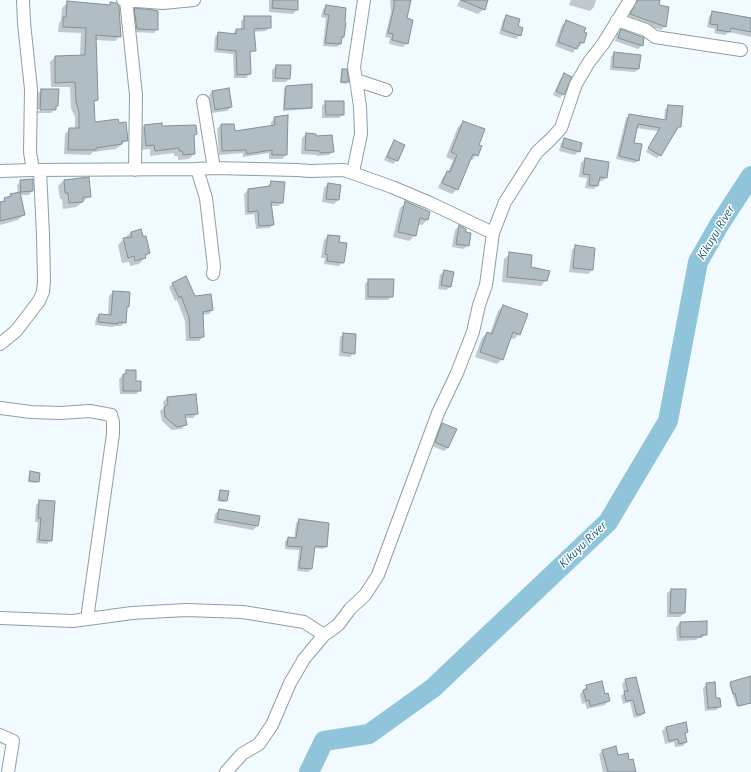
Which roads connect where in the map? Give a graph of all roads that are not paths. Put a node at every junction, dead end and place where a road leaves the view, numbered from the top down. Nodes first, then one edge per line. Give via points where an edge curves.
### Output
1 (23, 0) edge
2 (123, 0) edge
3 (126, 0) edge
4 (177, 0) edge
5 (194, 0) edge
6 (364, 0) edge
7 (630, 0) edge
8 (617, 20) junction
9 (741, 50) dead end
10 (356, 80) junction
11 (386, 90) dead end
12 (202, 101) dead end
13 (214, 168) junction
14 (197, 169) junction
15 (37, 170) junction
16 (135, 170) junction
17 (0, 171) edge
18 (353, 172) junction
19 (493, 233) junction
20 (212, 274) dead end
21 (0, 344) edge
22 (0, 408) edge
23 (0, 618) edge
24 (87, 619) junction
25 (324, 635) junction
26 (0, 735) edge
27 (8, 772) edge
28 (226, 772) edge

1 - 15 street via 31,89 30,152
2 - 3 street
3 - 4 street via 164,3
3 - 16 street via 136,96
4 - 5 street
6 - 10 street via 355,54
7 - 8 street
8 - 9 street via 646,30 655,37
8 - 19 street via 576,84 561,128 537,152 521,175 505,202
10 - 11 street
10 - 18 street via 362,134
12 - 13 street
13 - 14 street
13 - 18 street
14 - 16 street
14 - 20 street via 206,198 214,267
15 - 16 street
15 - 17 street
15 - 21 street via 43,235 43,292 24,322
18 - 19 street via 430,203
19 - 25 street via 486,284 473,332 438,413 378,575 338,625
22 - 24 street via 31,412 90,411 111,414 113,434
23 - 24 street via 73,621
24 - 25 street via 186,610 243,612 304,622
25 - 28 street via 304,659 290,682 268,732 259,744 242,754
26 - 27 street via 13,741

